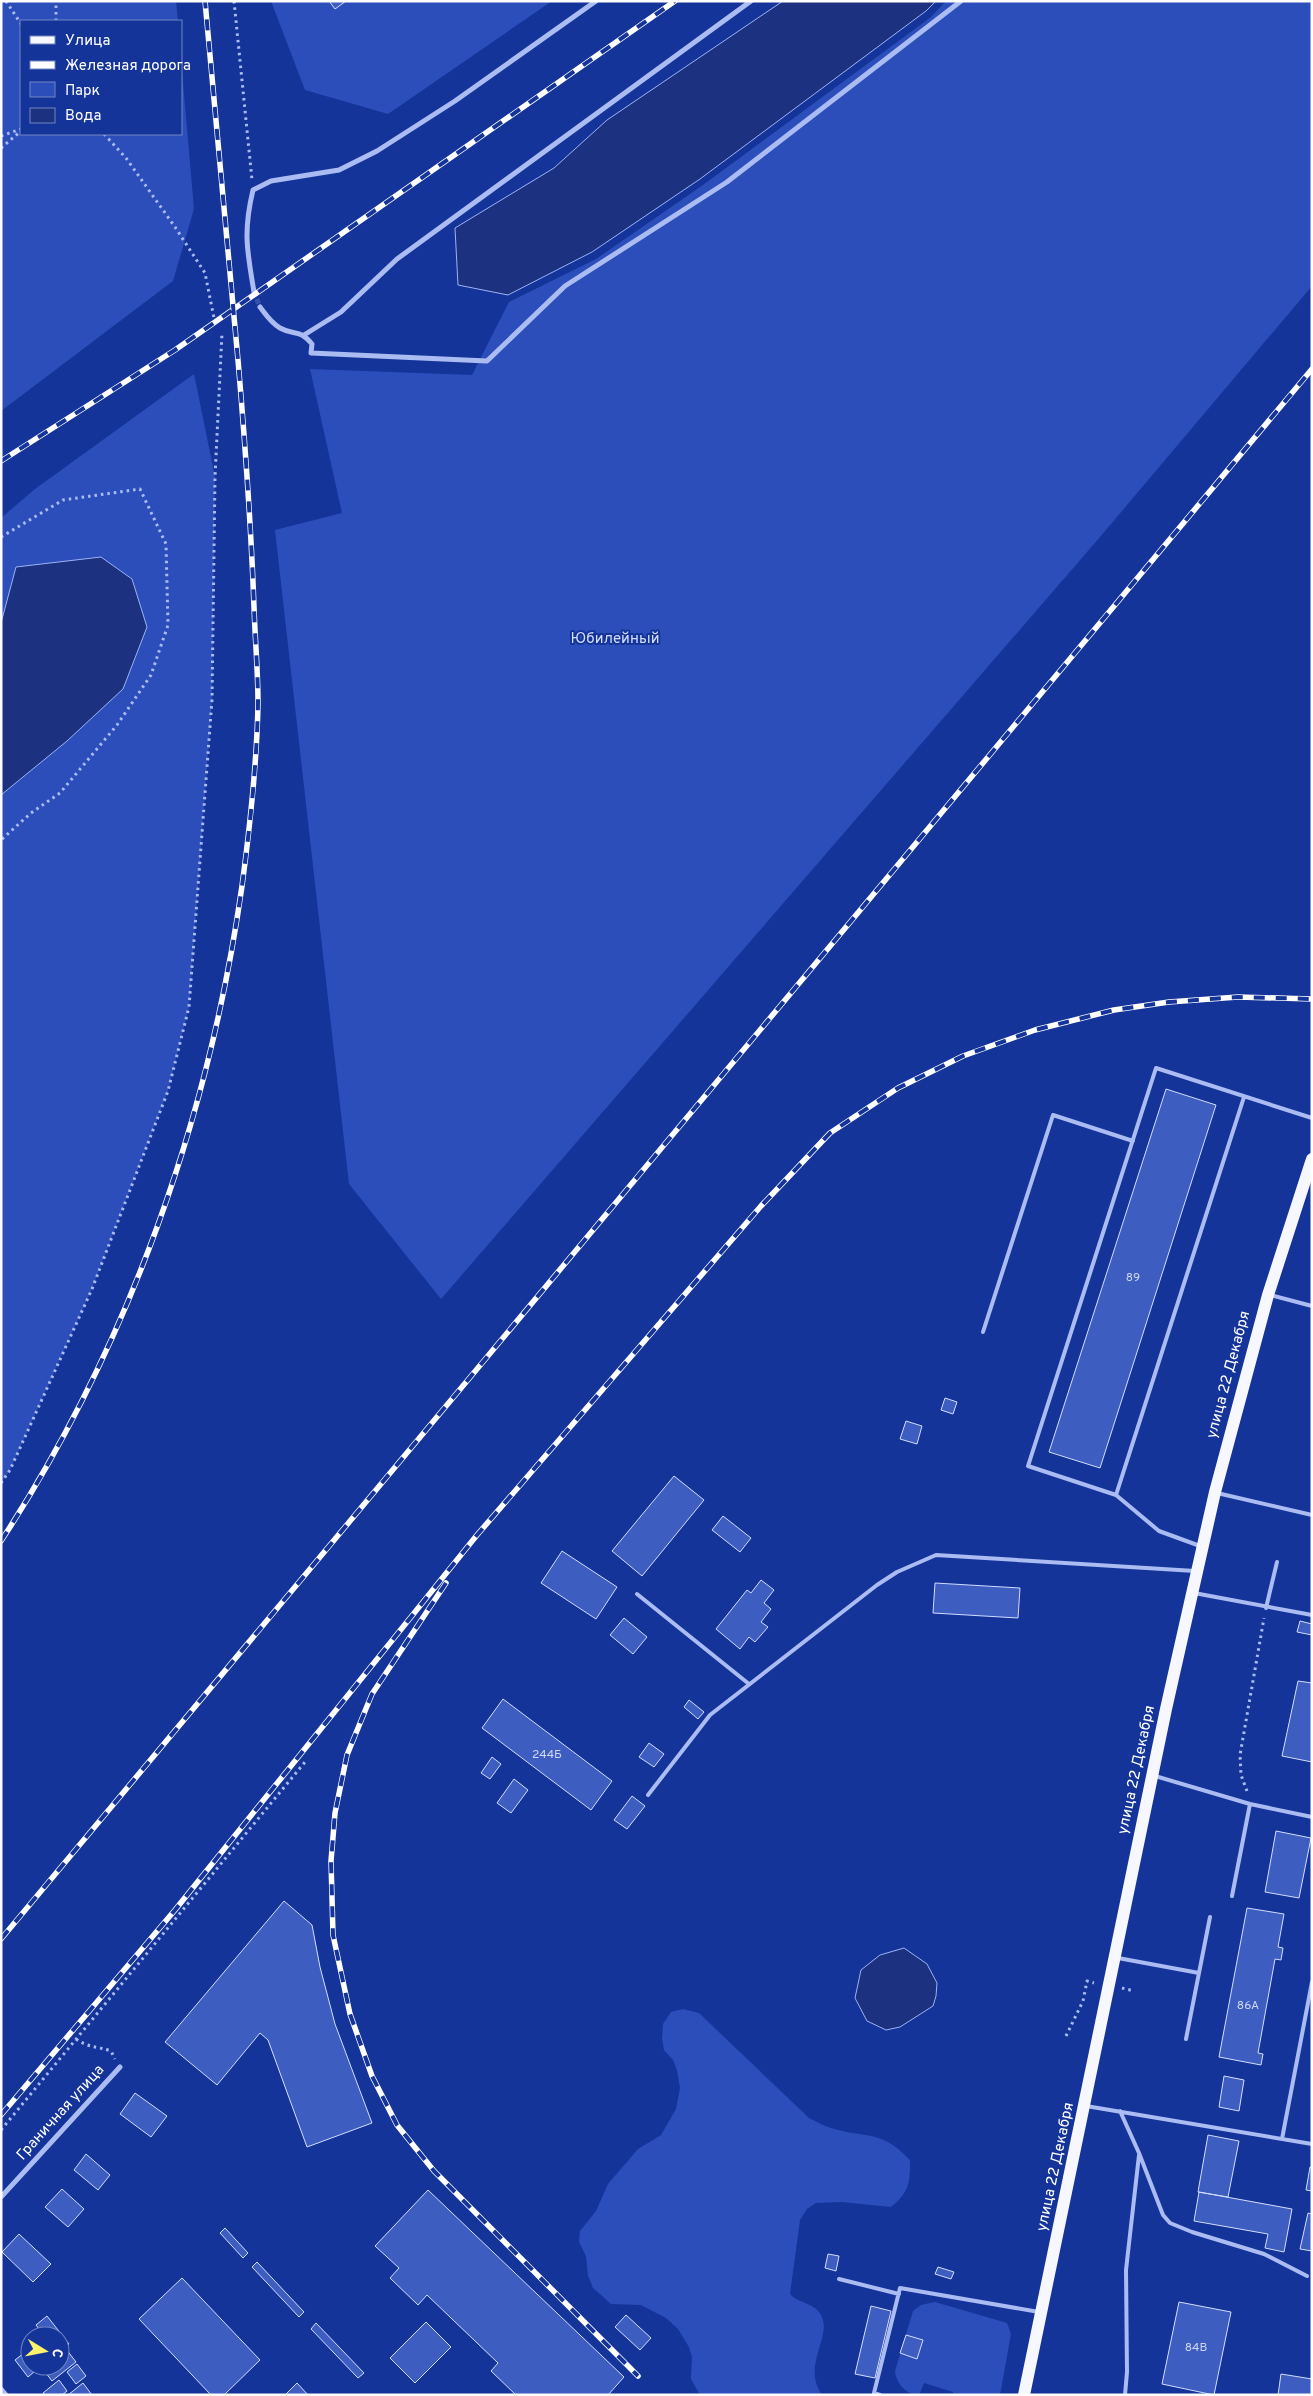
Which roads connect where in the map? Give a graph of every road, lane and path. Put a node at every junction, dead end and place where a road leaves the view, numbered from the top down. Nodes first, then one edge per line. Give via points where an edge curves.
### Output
1 (6, 1) edge
2 (56, 1) edge
3 (234, 1) edge
4 (596, 1) edge
5 (751, 1) edge
6 (961, 1) edge
7 (56, 20) edge
8 (20, 22) edge
9 (20, 130) edge
10 (20, 131) edge
11 (105, 135) edge
12 (1, 136) edge
13 (1, 148) edge
14 (253, 190) junction
15 (254, 292) tunnel mouth
16 (260, 307) tunnel mouth
17 (214, 318) dead end
18 (222, 333) dead end
19 (304, 335) junction
20 (1, 537) edge
21 (1, 840) edge
22 (1244, 1097) junction
23 (1312, 1118) edge
24 (1133, 1141) junction
25 (1312, 1159) edge
26 (1309, 1180) edge
27 (1268, 1295) junction
28 (1312, 1306) edge
29 (983, 1332) dead end
30 (1, 1483) edge
31 (1215, 1492) junction
32 (1116, 1495) junction
33 (1312, 1515) edge
34 (1202, 1546) junction
35 (1277, 1562) dead end
36 (1198, 1571) junction
37 (1193, 1593) junction
38 (637, 1594) dead end
39 (1266, 1608) junction
40 (1312, 1615) edge
41 (749, 1684) junction
42 (304, 1762) dead end
43 (1153, 1775) junction
44 (648, 1795) dead end
45 (1250, 1804) junction
46 (1312, 1817) edge
47 (1232, 1896) dead end
48 (1210, 1917) dead end
49 (1115, 1957) junction
50 (1199, 1973) junction
51 (1312, 1982) edge
52 (76, 2039) junction
53 (1186, 2039) dead end
54 (120, 2067) joint
55 (1086, 2106) junction
56 (1120, 2111) junction
57 (1, 2130) edge
58 (1282, 2139) junction
59 (1312, 2144) edge
60 (1140, 2153) junction
61 (1, 2197) edge
62 (1307, 2276) dead end
63 (840, 2279) dead end
64 (899, 2294) junction
65 (1042, 2312) junction
66 (1, 2389) edge
67 (6, 2395) edge
68 (880, 2395) edge
69 (1024, 2395) edge
70 (1125, 2395) edge

1 - 8 path
2 - 7 path
3 - 14 path
4 - 14 street via 455,101 377,151 338,170 271,181
5 - 19 street via 397,259 341,312
6 - 19 street via 727,182 565,286 487,361 311,353 312,344
9 - 12 path
10 - 13 path
11 - 17 path via 126,158 205,273
14 - 15 street via 247,214 246,242
16 - 19 street via 281,329
18 - 30 path via 212,700 189,1007 168,1091 92,1289 10,1470
20 - 21 path via 63,500 140,489 166,544 168,625 152,675 117,725 60,794 31,813
22 - 23 lane
22 - 24 lane via 1156,1068
22 - 32 lane
24 - 29 lane via 1053,1115
24 - 32 lane via 1028,1466
25 - 26 main road, улица 22 Декабря
26 - 27 main road, улица 22 Декабря
27 - 28 lane
27 - 31 main road, улица 22 Декабря
31 - 33 lane
31 - 34 main road, улица 22 Декабря
32 - 34 lane via 1159,1531
34 - 36 main road, улица 22 Декабря
35 - 39 lane
36 - 37 main road, улица 22 Декабря
36 - 41 lane via 936,1555 877,1584
37 - 39 lane
37 - 43 main road, улица 22 Декабря
38 - 41 lane
39 - 40 lane
39 - 45 path via 1240,1755 1241,1775
41 - 44 lane via 710,1715
42 - 52 path
43 - 45 lane
43 - 49 main road, улица 22 Декабря
45 - 46 lane
45 - 47 lane
48 - 50 lane
49 - 50 lane
49 - 55 main road, улица 22 Декабря
50 - 53 lane
51 - 58 lane
52 - 54 path via 87,2047 111,2051
52 - 57 path
54 - 61 street, Граничная улица
55 - 56 lane
55 - 65 main road, улица 22 Декабря
56 - 58 lane
56 - 60 lane
58 - 59 lane
60 - 62 lane via 1163,2215 1170,2223 1264,2254
60 - 70 lane via 1126,2270
63 - 64 lane
64 - 65 lane via 900,2288
64 - 68 lane via 874,2393
65 - 69 main road, улица 22 Декабря
66 - 67 street

